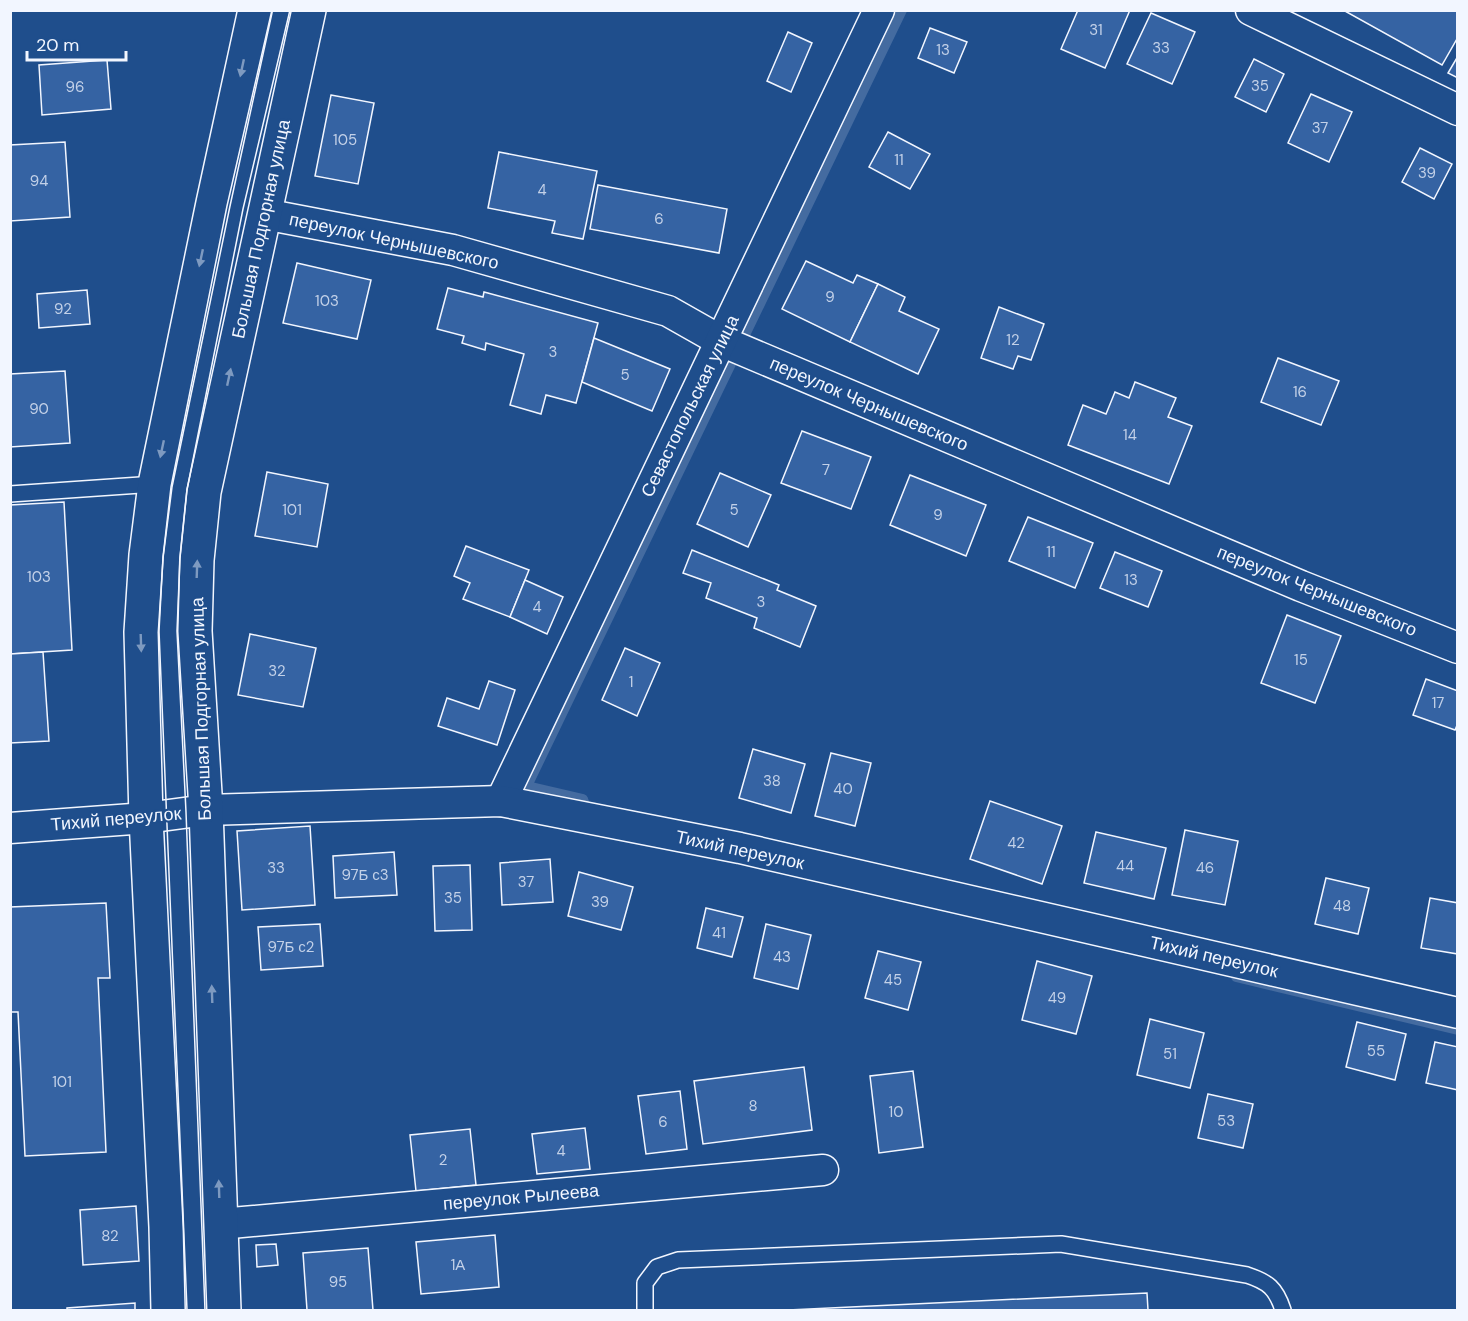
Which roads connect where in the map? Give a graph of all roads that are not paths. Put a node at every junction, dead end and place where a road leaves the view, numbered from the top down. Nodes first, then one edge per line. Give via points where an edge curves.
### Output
1 (255, 10) edge
2 (309, 10) edge
3 (879, 10) edge
4 (1251, 10) edge
5 (1458, 110) edge
6 (264, 213) junction
7 (721, 341) junction
8 (155, 484) junction
9 (10, 494) edge
10 (1458, 648) edge
11 (501, 801) junction
12 (206, 810) junction
13 (146, 818) junction
14 (10, 828) edge
15 (1458, 1013) edge
16 (823, 1170) dead end
17 (220, 1224) junction
18 (168, 1311) edge
19 (224, 1311) edge
20 (645, 1311) edge
21 (1283, 1311) edge

1 -> 8 main road
2 - 6 main road, Большая Подгорная улица
3 - 7 street, Севастопольская улица
4 - 5 street
6 - 7 street, переулок Чернышевского via 453,250 668,311
12 -> 6 main road, Большая Подгорная улица via 195,631 204,492
7 - 10 street, переулок Чернышевского
7 - 11 street, Севастопольская улица
8 - 9 lane
8 -> 13 main road via 141,632
11 - 12 street, Тихий переулок
11 - 15 street, Тихий переулок via 740,848
12 - 13 street, Тихий переулок
17 -> 12 main road, Большая Подгорная улица
13 - 14 street, Тихий переулок
13 - 18 main road
16 - 17 street, переулок Рылеева
17 - 19 main road, Большая Подгорная улица
20 - 21 lane via 645,1283 657,1267 678,1260 1036,1244 1085,1247 1246,1275 1264,1281 1278,1297

